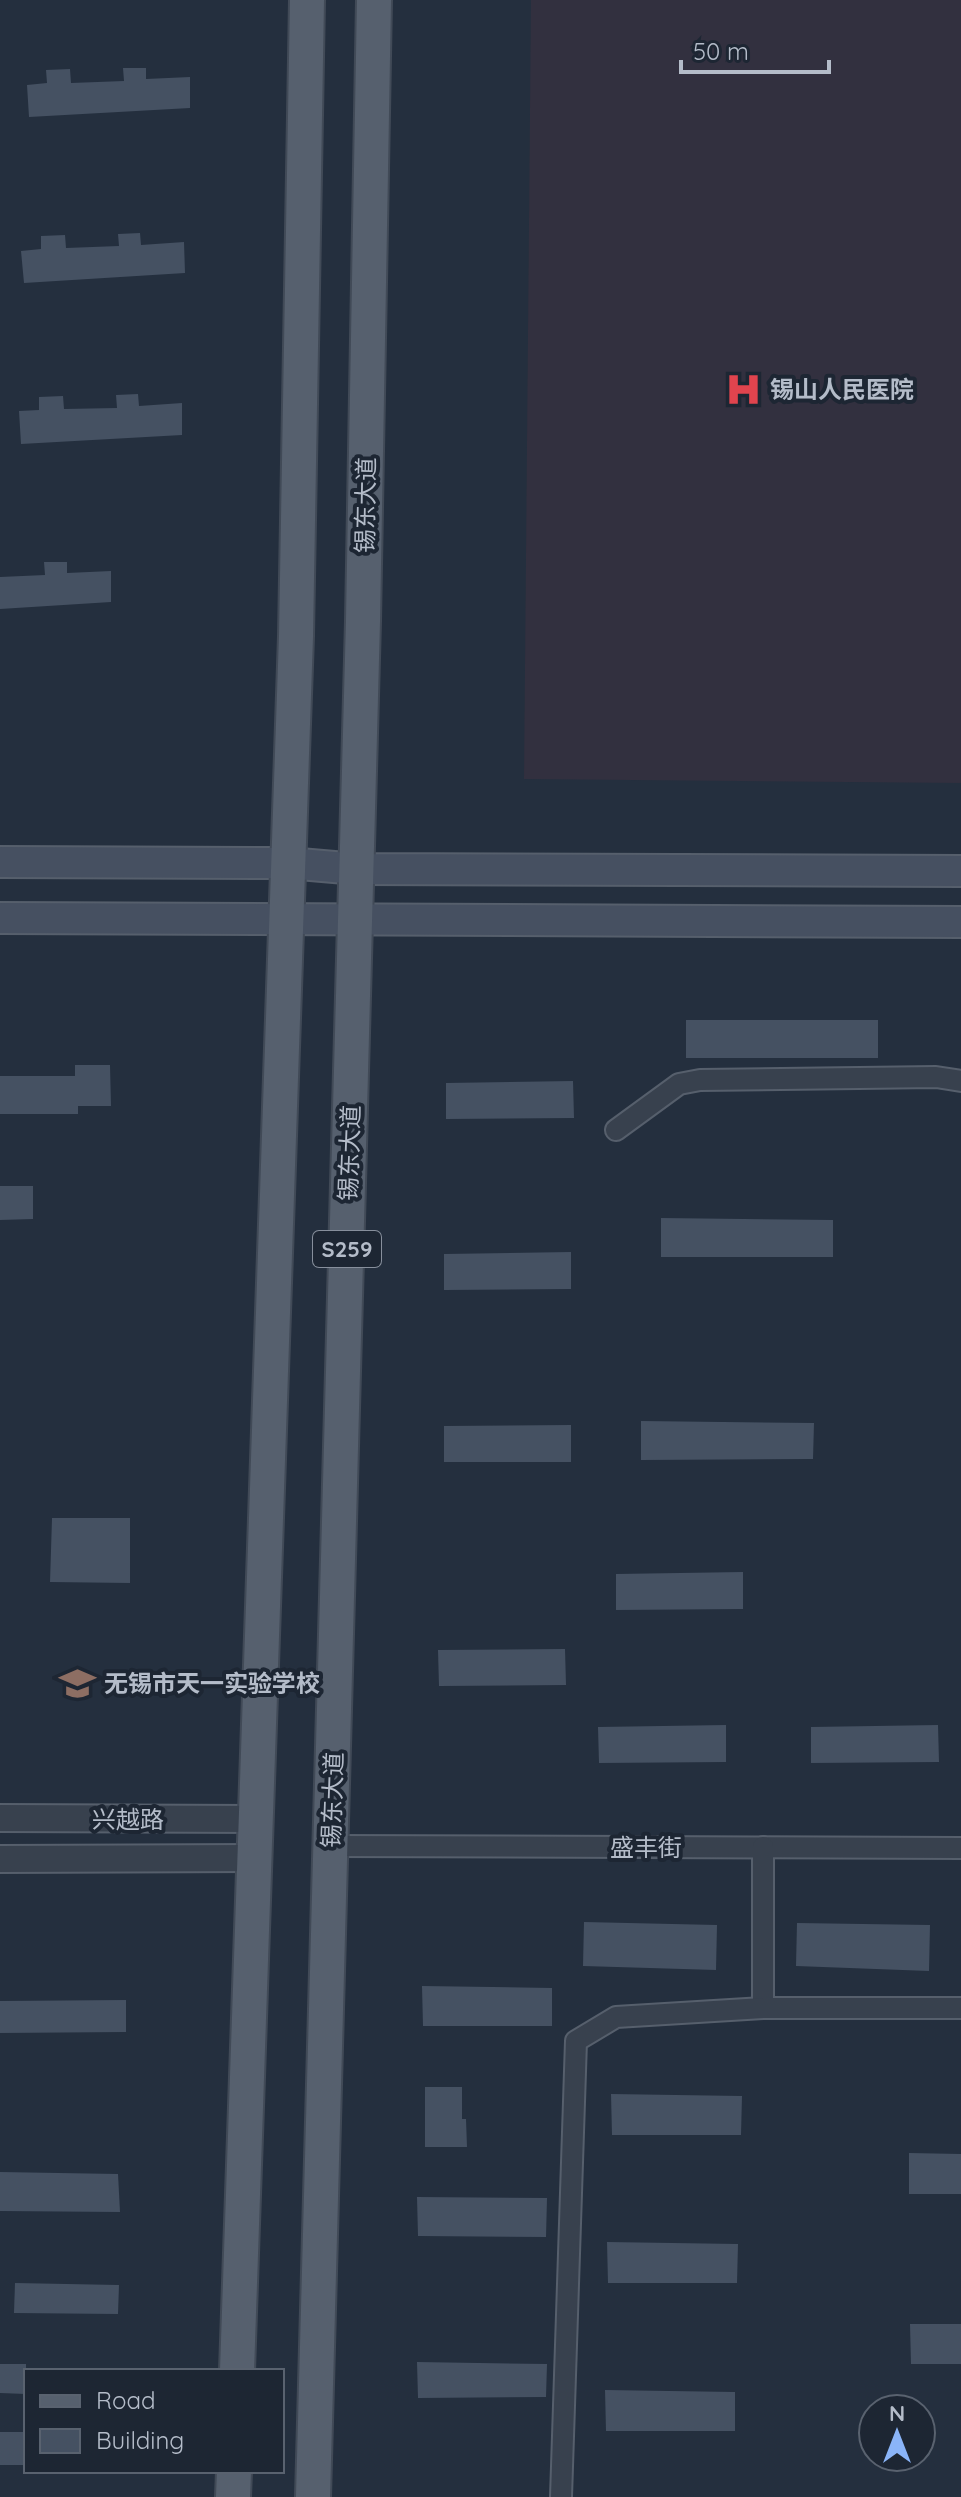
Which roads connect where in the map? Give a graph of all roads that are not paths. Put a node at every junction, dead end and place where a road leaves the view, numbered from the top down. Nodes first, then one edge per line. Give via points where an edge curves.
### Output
1 (307, 0) edge
2 (374, 0) edge
3 (0, 862) edge
4 (288, 863) junction
5 (357, 869) junction
6 (961, 871) edge
7 (0, 918) edge
8 (286, 918) junction
9 (355, 920) junction
10 (961, 922) edge
11 (961, 1081) edge
12 (616, 1130) dead end
13 (0, 1818) edge
14 (255, 1819) junction
15 (330, 1846) junction
16 (763, 1847) junction
17 (961, 1848) edge
18 (254, 1858) junction
19 (0, 1859) edge
20 (763, 2008) junction
21 (961, 2008) edge
22 (237, 2369) edge
23 (234, 2473) edge
24 (233, 2497) edge
25 (313, 2497) edge
26 (561, 2497) edge

1 - 4 main road
2 - 5 main road, 锡东大道 / S259
3 - 4 main road
4 - 5 main road
4 - 8 main road
5 - 6 main road
5 - 9 main road, 锡东大道 / S259
7 - 8 main road
8 - 9 main road
8 - 14 main road
9 - 10 main road
9 - 15 main road, 锡东大道 / S259
11 - 12 street via 700,1080 679,1084
13 - 14 street, 兴越路
14 - 18 main road
15 - 16 street, 盛丰街
15 - 25 main road, 锡东大道 / S259
16 - 17 street, 盛丰街
16 - 20 street
18 - 19 street, 兴越路
18 - 22 main road
20 - 21 street
20 - 26 street via 616,2017 576,2041
23 - 24 main road

